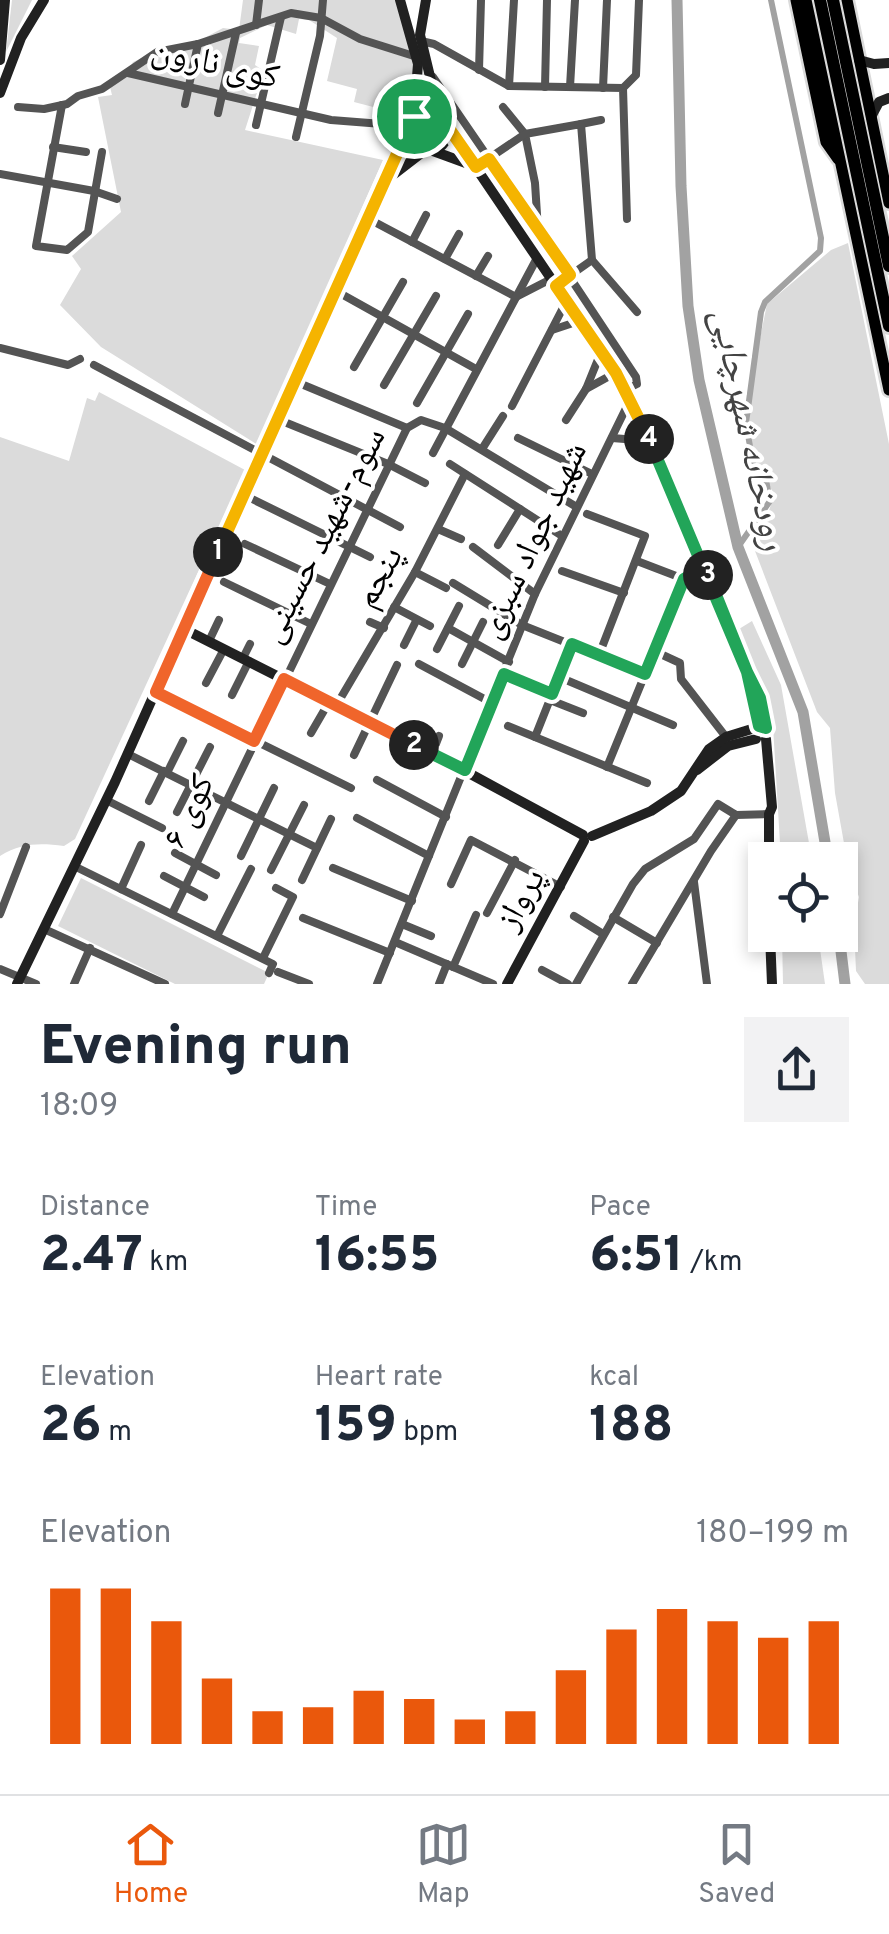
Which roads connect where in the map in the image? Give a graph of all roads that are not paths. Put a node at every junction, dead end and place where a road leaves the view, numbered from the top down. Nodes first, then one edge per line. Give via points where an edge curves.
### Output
1 (5, 0) edge
2 (44, 0) edge
3 (259, 0) edge
4 (292, 0) edge
5 (324, 0) edge
6 (481, 0) edge
7 (514, 0) edge
8 (547, 0) edge
9 (574, 0) edge
10 (607, 0) edge
11 (638, 0) edge
12 (796, 0) edge
13 (806, 0) edge
14 (820, 0) edge
15 (833, 0) edge
16 (847, 0) edge
17 (405, 2) edge
18 (426, 2) edge
19 (291, 13) junction
20 (281, 17) junction
21 (320, 18) junction
22 (256, 25) junction
23 (236, 33) junction
24 (418, 39) junction
25 (198, 44) junction
26 (0, 60) edge
27 (860, 60) junction
28 (421, 61) junction
29 (889, 63) edge
30 (479, 70) junction
31 (128, 74) junction
32 (510, 86) junction
33 (545, 86) junction
34 (188, 87) junction
35 (570, 87) junction
36 (604, 88) junction
37 (623, 88) junction
38 (0, 94) edge
39 (222, 95) junction
40 (889, 98) edge
41 (185, 104) dead end
42 (261, 104) junction
43 (62, 105) junction
44 (18, 107) dead end
45 (503, 107) dead end
46 (218, 113) dead end
47 (302, 114) junction
48 (439, 114) junction
49 (870, 117) junction
50 (600, 120) dead end
51 (581, 124) junction
52 (447, 125) junction
53 (256, 126) dead end
54 (410, 126) junction
55 (525, 134) junction
56 (296, 137) dead end
57 (54, 147) junction
58 (856, 149) junction
59 (429, 151) junction
60 (86, 152) dead end
61 (102, 152) dead end
62 (489, 159) junction
63 (841, 163) junction
64 (476, 167) junction
65 (0, 174) edge
66 (46, 182) junction
67 (384, 182) junction
68 (94, 191) junction
69 (116, 199) dead end
70 (849, 201) junction
71 (889, 203) edge
72 (426, 216) dead end
73 (367, 218) junction
74 (627, 219) dead end
75 (538, 230) junction
76 (882, 232) junction
77 (460, 234) dead end
78 (412, 242) junction
79 (889, 252) edge
80 (488, 256) dead end
81 (537, 258) junction
82 (445, 259) junction
83 (592, 260) junction
84 (889, 266) edge
85 (476, 276) junction
86 (570, 276) junction
87 (880, 281) junction
88 (403, 282) dead end
89 (553, 282) junction
90 (336, 291) junction
91 (436, 296) dead end
92 (516, 297) junction
93 (566, 302) junction
94 (636, 312) dead end
95 (468, 314) dead end
96 (382, 318) junction
97 (579, 321) junction
98 (889, 326) edge
99 (552, 330) junction
100 (414, 335) junction
101 (0, 348) edge
102 (445, 352) junction
103 (601, 352) junction
104 (80, 359) dead end
105 (94, 364) dead end
106 (354, 367) dead end
107 (476, 369) junction
108 (616, 373) junction
109 (294, 382) junction
110 (384, 385) dead end
111 (586, 389) junction
112 (889, 390) edge
113 (627, 395) junction
114 (417, 402) dead end
115 (512, 406) dead end
116 (503, 416) dead end
117 (277, 420) junction
118 (566, 420) dead end
119 (407, 428) junction
120 (445, 428) junction
121 (518, 438) dead end
122 (612, 438) junction
123 (650, 441) junction
124 (482, 449) junction
125 (433, 452) dead end
126 (262, 454) junction
127 (388, 464) junction
128 (450, 464) dead end
129 (465, 474) junction
130 (592, 474) junction
131 (424, 483) dead end
132 (244, 495) junction
133 (576, 506) junction
134 (367, 509) junction
135 (520, 509) junction
136 (587, 514) dead end
137 (400, 527) dead end
138 (438, 530) junction
139 (562, 536) junction
140 (461, 539) dead end
141 (245, 544) dead end
142 (498, 545) dead end
143 (349, 546) junction
144 (473, 547) dead end
145 (370, 557) dead end
146 (637, 561) junction
147 (705, 567) junction
148 (562, 571) dead end
149 (416, 572) junction
150 (684, 579) junction
151 (224, 582) dead end
152 (330, 584) junction
153 (624, 593) junction
154 (535, 594) junction
155 (459, 606) dead end
156 (394, 607) junction
157 (219, 620) dead end
158 (416, 620) junction
159 (370, 622) dead end
160 (483, 622) dead end
161 (310, 624) junction
162 (522, 625) junction
163 (430, 626) dead end
164 (384, 628) junction
165 (448, 628) junction
166 (184, 629) junction
167 (209, 642) junction
168 (473, 642) junction
169 (250, 644) dead end
170 (404, 644) dead end
171 (572, 644) junction
172 (224, 649) junction
173 (437, 649) dead end
174 (654, 651) junction
175 (599, 656) junction
176 (246, 660) junction
177 (508, 662) junction
178 (419, 664) dead end
179 (462, 664) dead end
180 (398, 665) dead end
181 (504, 674) junction
182 (645, 674) junction
183 (558, 677) junction
184 (284, 679) junction
185 (206, 683) dead end
186 (156, 692) junction
187 (232, 694) dead end
188 (551, 697) junction
189 (492, 703) junction
190 (333, 704) junction
191 (631, 707) junction
192 (583, 713) dead end
193 (370, 723) junction
194 (673, 725) dead end
195 (508, 726) dead end
196 (760, 733) junction
197 (310, 734) dead end
198 (439, 736) dead end
199 (726, 736) junction
200 (535, 737) junction
201 (183, 741) dead end
202 (254, 741) junction
203 (210, 747) dead end
204 (128, 754) junction
205 (432, 754) junction
206 (354, 755) dead end
207 (607, 767) junction
208 (465, 770) junction
209 (696, 770) junction
210 (166, 772) junction
211 (377, 780) dead end
212 (647, 783) dead end
213 (191, 784) junction
214 (274, 788) dead end
215 (350, 788) dead end
216 (106, 800) junction
217 (149, 801) dead end
218 (226, 801) junction
219 (304, 805) dead end
220 (176, 812) dead end
221 (769, 814) junction
222 (736, 815) junction
223 (446, 817) junction
224 (260, 818) junction
225 (357, 818) dead end
226 (331, 819) dead end
227 (162, 828) dead end
228 (289, 834) junction
229 (587, 837) junction
230 (694, 839) junction
231 (769, 842) edge
232 (141, 845) dead end
233 (26, 847) dead end
234 (317, 848) junction
235 (711, 851) junction
236 (175, 853) dead end
237 (241, 856) dead end
238 (429, 856) junction
239 (514, 860) junction
240 (196, 864) junction
241 (74, 866) junction
242 (332, 868) dead end
243 (251, 870) dead end
244 (271, 870) dead end
245 (216, 875) dead end
246 (164, 876) dead end
247 (0, 879) edge
248 (302, 880) dead end
249 (694, 882) junction
250 (12, 883) junction
251 (452, 884) dead end
252 (184, 886) junction
253 (561, 887) junction
254 (276, 888) dead end
255 (121, 889) junction
256 (204, 897) dead end
257 (412, 901) junction
258 (487, 913) dead end
259 (0, 914) edge
260 (172, 914) junction
261 (476, 915) dead end
262 (574, 916) dead end
263 (614, 917) junction
264 (303, 918) dead end
265 (402, 924) junction
266 (44, 929) junction
267 (604, 934) junction
268 (217, 936) junction
269 (430, 936) dead end
270 (394, 942) junction
271 (658, 942) junction
272 (90, 948) junction
273 (771, 952) edge
274 (390, 953) junction
275 (263, 958) junction
276 (450, 966) junction
277 (0, 969) edge
278 (705, 969) junction
279 (542, 970) dead end
280 (278, 976) edge
281 (18, 980) edge
282 (36, 984) edge
283 (74, 984) edge
284 (165, 984) edge
285 (307, 984) edge
286 (377, 984) edge
287 (439, 984) edge
288 (494, 984) edge
289 (507, 984) edge
290 (568, 984) edge
291 (576, 984) edge
292 (632, 984) edge
293 (697, 984) edge
294 (707, 984) edge
295 (772, 984) edge

1 - 26 street
2 - 38 street
3 - 22 street
4 - 19 street
5 - 21 street
6 - 30 street
7 - 32 street
8 - 33 street
9 - 35 street
10 - 36 street
11 - 37 street via 636,74
12 - 63 main road via 826,142
13 - 63 main road
14 - 58 highway
15 - 58 highway
16 - 27 main road
17 - 18 street via 414,10
17 - 24 street
18 - 24 street
19 - 20 street
19 - 21 street
20 - 22 street
20 - 42 street
21 - 28 street
21 - 47 street
22 - 23 street
23 - 25 street
23 - 39 street
24 - 28 street
24 - 30 street
25 - 31 street via 157,52
25 - 34 street
27 - 29 street
27 - 49 main road
28 - 48 street
28 - 54 street
28 - 62 street
30 - 32 street
31 - 34 street, کوی نارون
31 - 43 street, کوی نارون
32 - 33 street
33 - 35 street
34 - 39 street, کوی نارون
34 - 41 street
35 - 36 street
36 - 37 street
37 - 74 street
39 - 42 street, کوی نارون
39 - 46 street
40 - 49 street
42 - 47 street, کوی نارون
42 - 53 street
43 - 44 street, کوی نارون
43 - 57 street
45 - 55 street
47 - 54 street, کوی نارون
47 - 56 street
48 - 52 street
48 - 54 street via 424,111
49 - 71 main road
50 - 51 street
51 - 55 street
51 - 83 street
52 - 59 street via 445,141
52 - 64 street
54 - 59 street via 414,146
54 - 67 street
55 - 62 street
55 - 75 street
57 - 60 street
57 - 66 street
58 - 76 highway
58 - 87 highway
59 - 64 street
59 - 67 street
61 - 68 street
62 - 64 street
62 - 75 street
63 - 70 main road
64 - 81 street
65 - 66 street
66 - 68 street
66 - 68 street via 36,246 67,250 88,232
67 - 73 street
68 - 69 street
70 - 87 main road
70 - 112 main road
72 - 78 street
73 - 78 street
73 - 90 street
75 - 86 street
76 - 79 highway
76 - 84 highway
77 - 82 street
78 - 82 street
80 - 85 street
81 - 89 street
81 - 92 street
82 - 85 street
83 - 86 street
83 - 94 street
85 - 92 street
86 - 89 street
86 - 113 street via 637,380
87 - 98 highway
88 - 96 street
89 - 92 street
89 - 93 street
90 - 96 street
90 - 109 street
91 - 100 street
92 - 107 street
93 - 97 street
93 - 99 street
95 - 102 street
96 - 100 street
96 - 106 street
97 - 99 street
97 - 103 street
99 - 115 street
100 - 102 street
100 - 110 street
101 - 104 street via 68,365
102 - 107 street
102 - 114 street
103 - 108 street
103 - 111 street
105 - 126 street
107 - 120 street
108 - 111 street
108 - 113 street
109 - 117 street
109 - 119 street
111 - 118 street
113 - 122 street, شهید جواد سبزی
113 - 123 street
116 - 124 street
117 - 126 street
117 - 127 street
119 - 120 street, سوم-شهید حسینی via 421,420
119 - 127 street, سوم-شهید حسینی
120 - 124 street, سوم-شهید حسینی
120 - 125 street
121 - 130 street
122 - 123 street
122 - 130 street, شهید جواد سبزی
123 - 147 street
124 - 133 street, سوم-شهید حسینی
126 - 132 street
126 - 134 street
127 - 131 street
127 - 134 street, سوم-شهید حسینی
128 - 129 street
129 - 135 street
129 - 138 street, پنجم
130 - 133 street, شهید جواد سبزی
132 - 143 street
132 - 166 street
133 - 139 street, شهید جواد سبزی
134 - 137 street
134 - 143 street, سوم-شهید حسینی
135 - 139 street
135 - 142 street
136 - 146 street via 646,536
138 - 140 street
138 - 149 street, پنجم
139 - 154 street, شهید جواد سبزی
141 - 152 street
143 - 145 street
143 - 152 street, سوم-شهید حسینی
144 - 154 street
146 - 150 street
146 - 153 street
147 - 150 street
147 - 196 street via 760,698
148 - 153 street
149 - 156 street, پنجم
149 - 162 street
150 - 174 street
151 - 161 street
152 - 161 street, سوم-شهید حسینی
153 - 175 street
154 - 162 street, شهید جواد سبزی
155 - 165 street
156 - 158 street
156 - 164 street, پنجم
157 - 167 street
158 - 163 street
158 - 170 street
159 - 164 street
160 - 168 street
161 - 184 street, سوم-شهید حسینی
162 - 171 street
162 - 177 street, شهید جواد سبزی
164 - 190 street, پنجم
165 - 168 street
165 - 173 street
166 - 167 street
166 - 186 street
167 - 172 street
168 - 177 street
168 - 179 street
169 - 176 street
171 - 175 street
171 - 183 street
172 - 176 street
172 - 185 street
174 - 182 street
174 - 199 street via 680,663 682,679
175 - 182 street
176 - 184 street
176 - 187 street
177 - 181 street, شهید جواد سبزی
178 - 189 street
180 - 193 street
181 - 188 street
181 - 189 street, شهید جواد سبزی
182 - 191 street
183 - 188 street
183 - 191 street
184 - 190 street
184 - 202 street, کوی ۶
186 - 202 street
186 - 204 street
188 - 192 street
188 - 200 street
189 - 208 street, شهید جواد سبزی
190 - 193 street
190 - 197 street, پنجم
191 - 194 street
191 - 207 street
193 - 205 street
193 - 206 street
195 - 200 street
196 - 199 street
196 - 209 street
196 - 221 street
198 - 205 street
199 - 209 street
200 - 207 street
201 - 210 street
202 - 215 street
202 - 218 street, کوی ۶
203 - 213 street
204 - 210 street
204 - 216 street
205 - 208 street
207 - 212 street
208 - 223 street, شهید جواد سبزی
208 - 229 street
209 - 229 street via 681,791 650,811
210 - 213 street
210 - 217 street
211 - 223 street
213 - 218 street
213 - 220 street
214 - 224 street
216 - 227 street
216 - 241 street
218 - 224 street
218 - 240 street, کوی ۶
219 - 228 street
221 - 222 street
221 - 231 street
222 - 230 street via 718,804
222 - 235 street
223 - 238 street, شهید جواد سبزی
224 - 228 street
224 - 237 street
225 - 238 street
226 - 234 street
228 - 234 street
228 - 244 street
229 - 253 street, پرواز
230 - 235 street
230 - 263 street via 646,869
232 - 255 street
233 - 250 street
234 - 248 street
235 - 249 street
236 - 240 street
238 - 257 street, شهید جواد سبزی
239 - 251 street via 472,840
239 - 253 street
239 - 258 street
240 - 245 street
240 - 252 street, کوی ۶
241 - 255 street
241 - 266 street
242 - 257 street
243 - 268 street
246 - 252 street
247 - 250 street
249 - 271 street
249 - 278 street
250 - 259 street
252 - 256 street
252 - 260 street, کوی ۶
253 - 289 street, پرواز
254 - 275 street via 293,897
255 - 260 street
257 - 265 street, شهید جواد سبزی
260 - 268 street
261 - 276 street
262 - 267 street
263 - 267 street
263 - 271 street
264 - 274 street
265 - 269 street
265 - 270 street, شهید جواد سبزی
266 - 272 street
266 - 281 street
267 - 291 street
268 - 275 street
270 - 274 street, شهید جواد سبزی
270 - 276 street
271 - 292 street
272 - 283 street
272 - 284 street
273 - 295 street
274 - 286 street, شهید جواد سبزی
275 - 280 street
276 - 287 street
276 - 288 street
277 - 281 street
278 - 293 street
278 - 294 street
279 - 290 street
280 - 285 street
281 - 282 street

